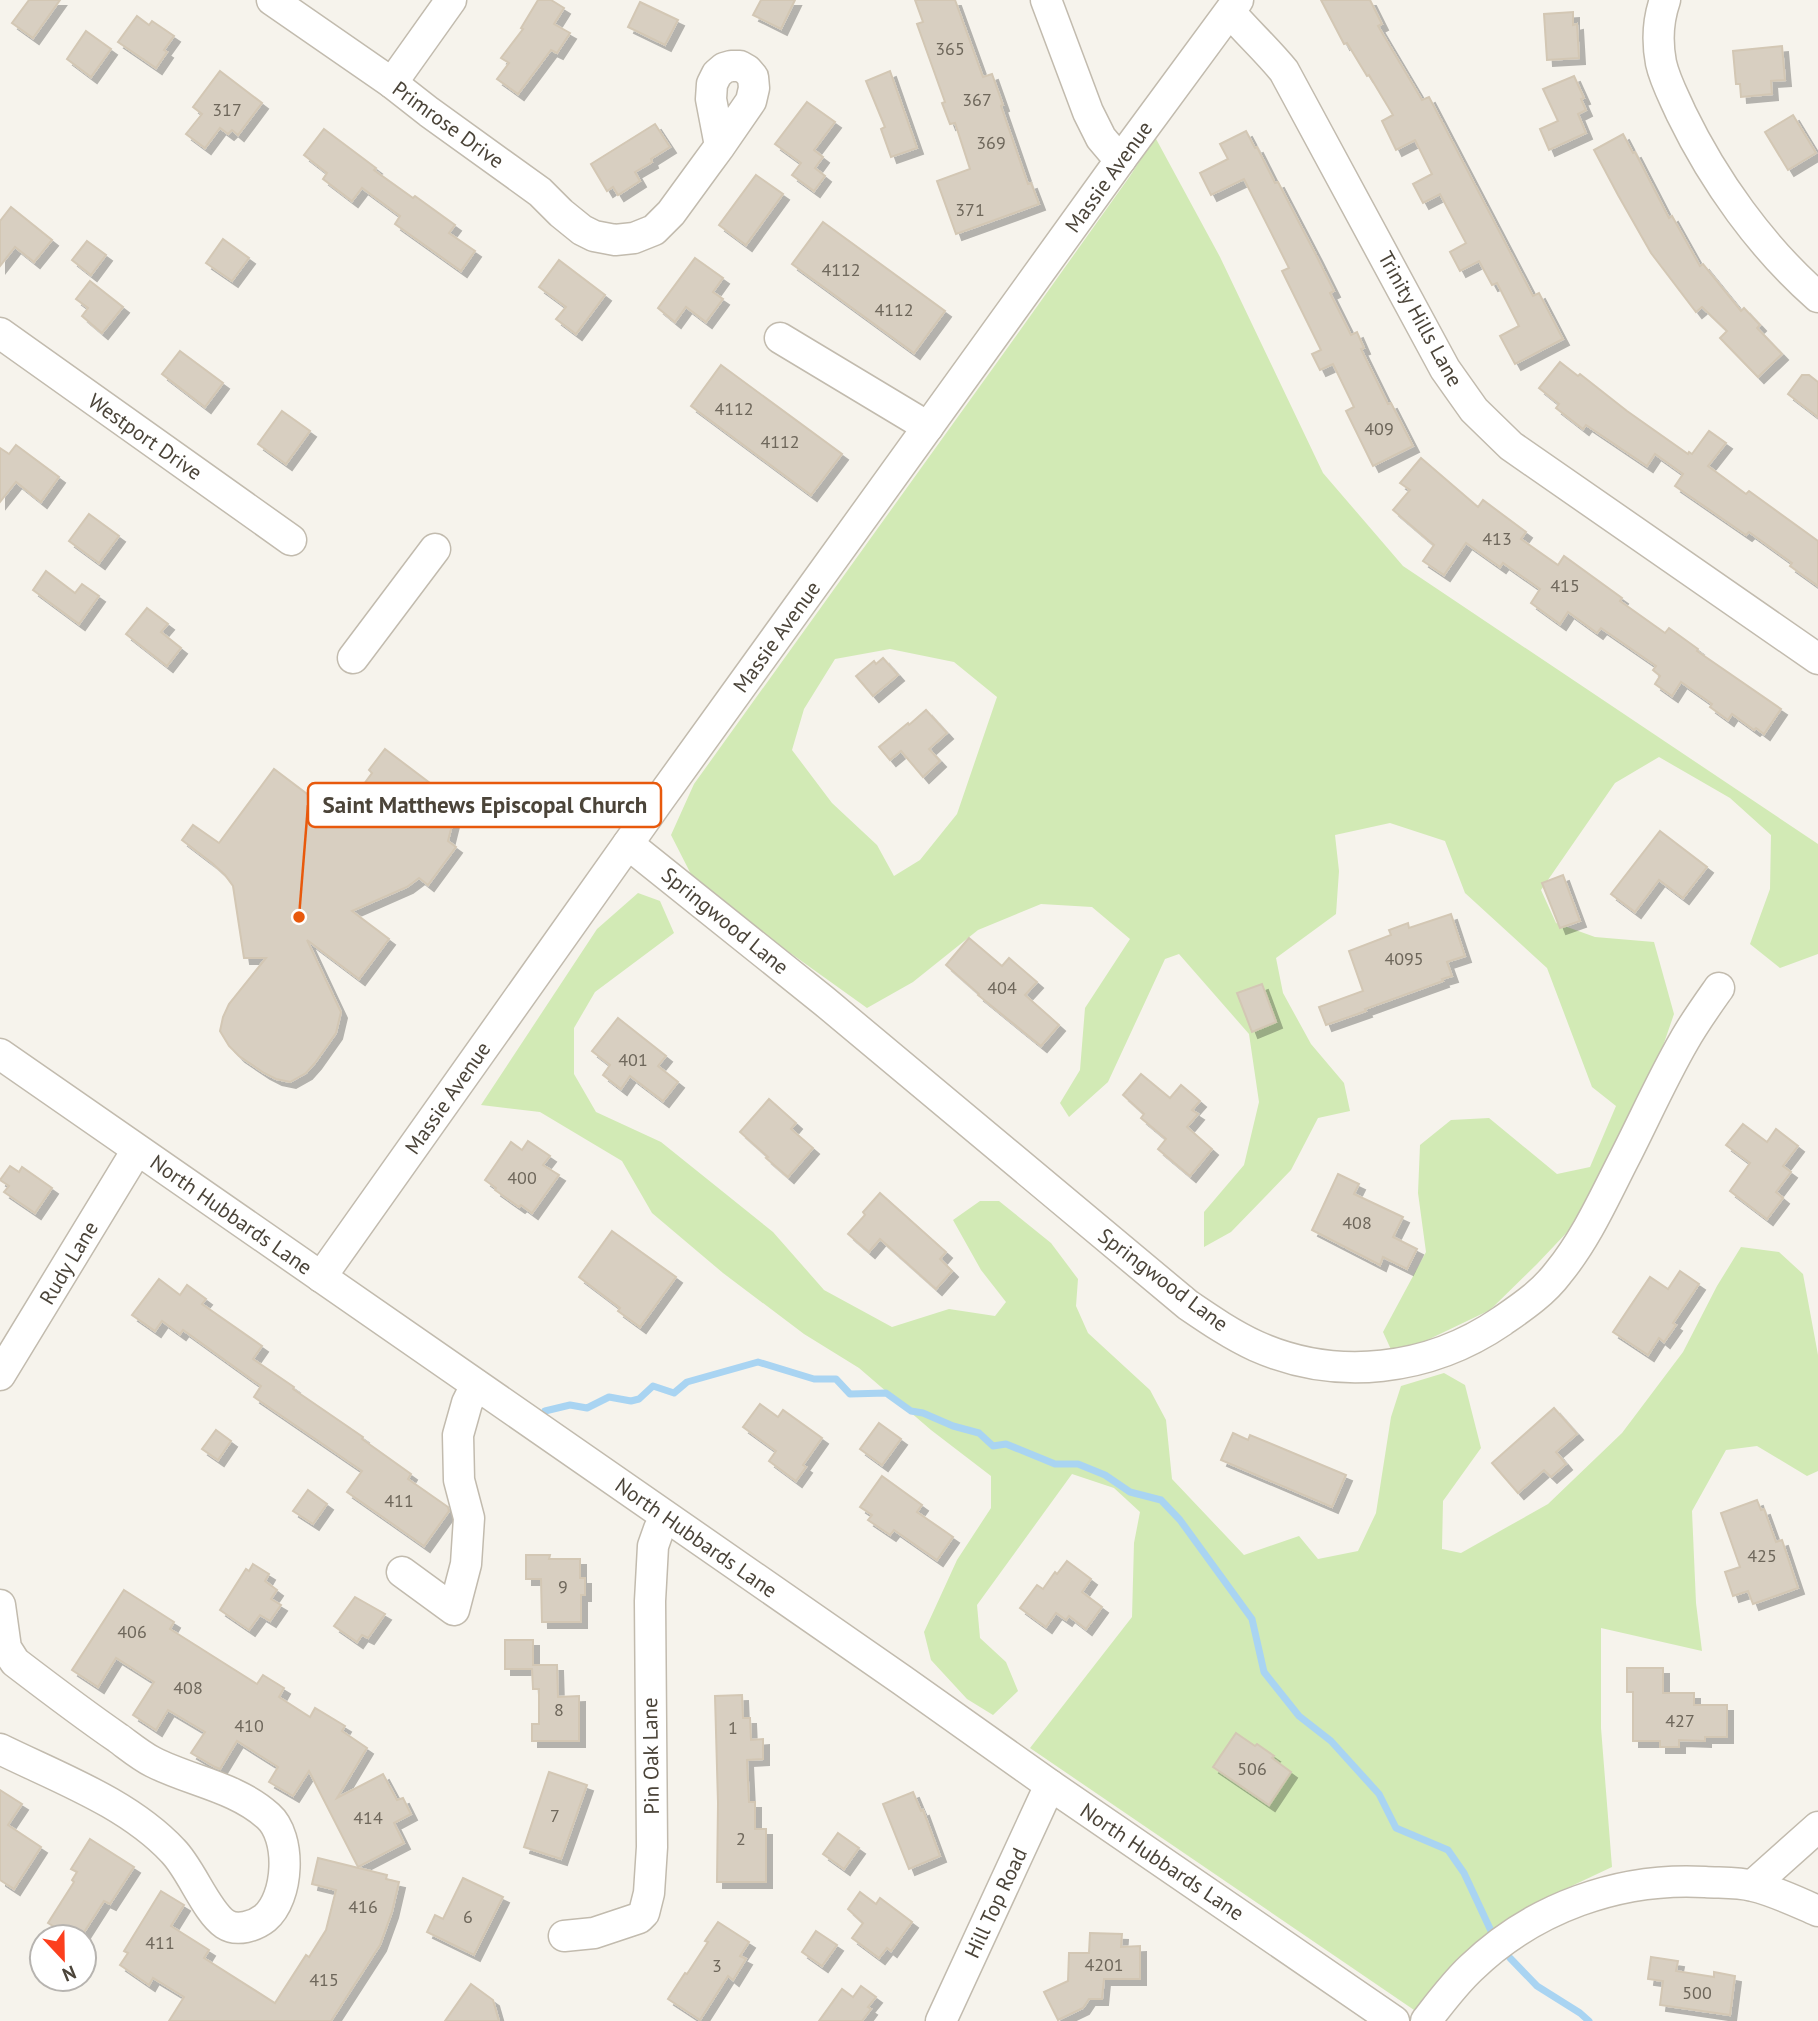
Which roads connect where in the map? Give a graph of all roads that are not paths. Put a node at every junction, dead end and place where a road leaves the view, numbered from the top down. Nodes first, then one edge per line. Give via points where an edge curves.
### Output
1 (272, 0) edge
2 (452, 0) edge
3 (1045, 0) edge
4 (1665, 0) edge
5 (1234, 6) edge
6 (392, 83) junction
7 (720, 146) dead end
8 (1121, 159) junction
9 (1818, 297) edge
10 (0, 333) edge
11 (780, 338) dead end
12 (928, 427) junction
13 (291, 540) dead end
14 (435, 549) dead end
15 (353, 659) dead end
16 (1818, 659) edge
17 (628, 844) junction
18 (1719, 988) dead end
19 (0, 1054) edge
20 (137, 1150) junction
21 (321, 1277) junction
22 (0, 1375) edge
23 (476, 1385) junction
24 (667, 1518) junction
25 (402, 1572) dead end
26 (0, 1605) edge
27 (3, 1652) edge
28 (0, 1749) edge
29 (1050, 1785) junction
30 (1818, 1827) edge
31 (1753, 1885) junction
32 (1818, 1911) edge
33 (564, 1936) dead end
34 (941, 2021) edge
35 (1394, 2021) edge
36 (1426, 2021) edge

1 - 6 street, Primrose Drive
2 - 6 street
3 - 8 street via 1088,112 1101,138
4 - 9 street via 1659,27 1662,66 1691,133 1757,233
5 - 8 street, Massie Avenue
5 - 16 street, Trinity Hills Lane via 1251,37 1284,71 1445,369 1474,410 1511,446
6 - 7 street, Primrose Drive via 594,236 615,240 654,230
8 - 12 street, Massie Avenue
10 - 13 street, Westport Drive
11 - 12 street
12 - 17 street, Massie Avenue
14 - 15 street
17 - 18 street, Springwood Lane via 1188,1305 1255,1346 1325,1367 1388,1367 1424,1359 1484,1333 1542,1290 1584,1238 1684,1041
17 - 21 street, Massie Avenue
19 - 20 street, North Hubbards Lane
20 - 21 street, North Hubbards Lane
20 - 22 street, Rudy Lane
21 - 23 street, North Hubbards Lane
23 - 24 street, North Hubbards Lane
23 - 25 street via 458,1435 459,1480 469,1518 466,1564 454,1610
24 - 29 street, North Hubbards Lane
24 - 33 street, Pin Oak Lane via 653,1546 650,1587 652,1847 647,1903 639,1918 594,1933
26 - 27 street
27 - 28 street via 152,1762 244,1799 270,1817 284,1850 281,1891 273,1909 249,1926 225,1925 175,1852 148,1827
29 - 34 street, Hill Top Road
29 - 35 street, North Hubbards Lane
30 - 31 street
31 - 32 street
31 - 36 street via 1657,1882 1579,1900 1509,1936 1472,1967

